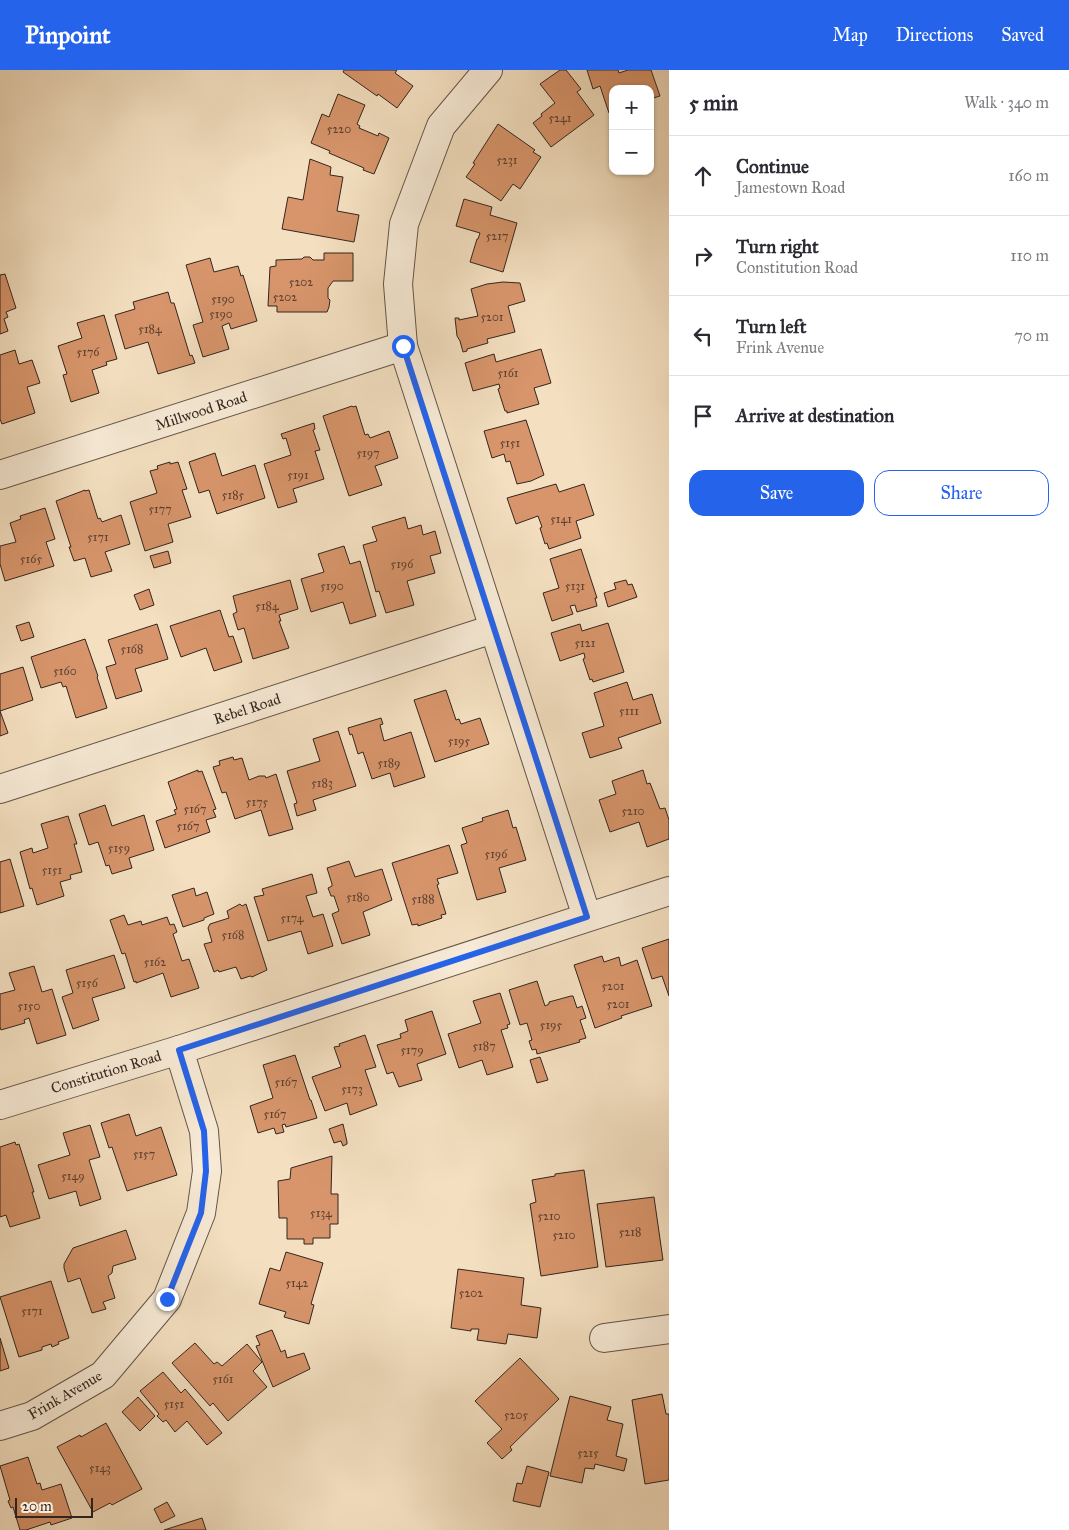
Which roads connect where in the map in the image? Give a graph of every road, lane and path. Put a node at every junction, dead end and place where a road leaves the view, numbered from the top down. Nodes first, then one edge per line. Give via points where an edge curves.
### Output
1 (488, 70) edge
2 (403, 346) junction
3 (0, 475) edge
4 (493, 629) junction
5 (0, 788) edge
6 (669, 891) edge
7 (587, 917) junction
8 (179, 1050) junction
9 (0, 1105) edge
10 (669, 1329) edge
11 (604, 1338) dead end
12 (0, 1426) edge

1 - 2 street via 441,126 404,224 398,284
2 - 3 street, Millwood Road
2 - 4 street
4 - 5 street, Rebel Road
4 - 7 street
6 - 7 street, Constitution Road
7 - 8 street, Constitution Road
8 - 9 street, Constitution Road
8 - 12 street, Frink Avenue via 204,1131 206,1171 201,1213 167,1299 103,1375 32,1416
10 - 11 street

